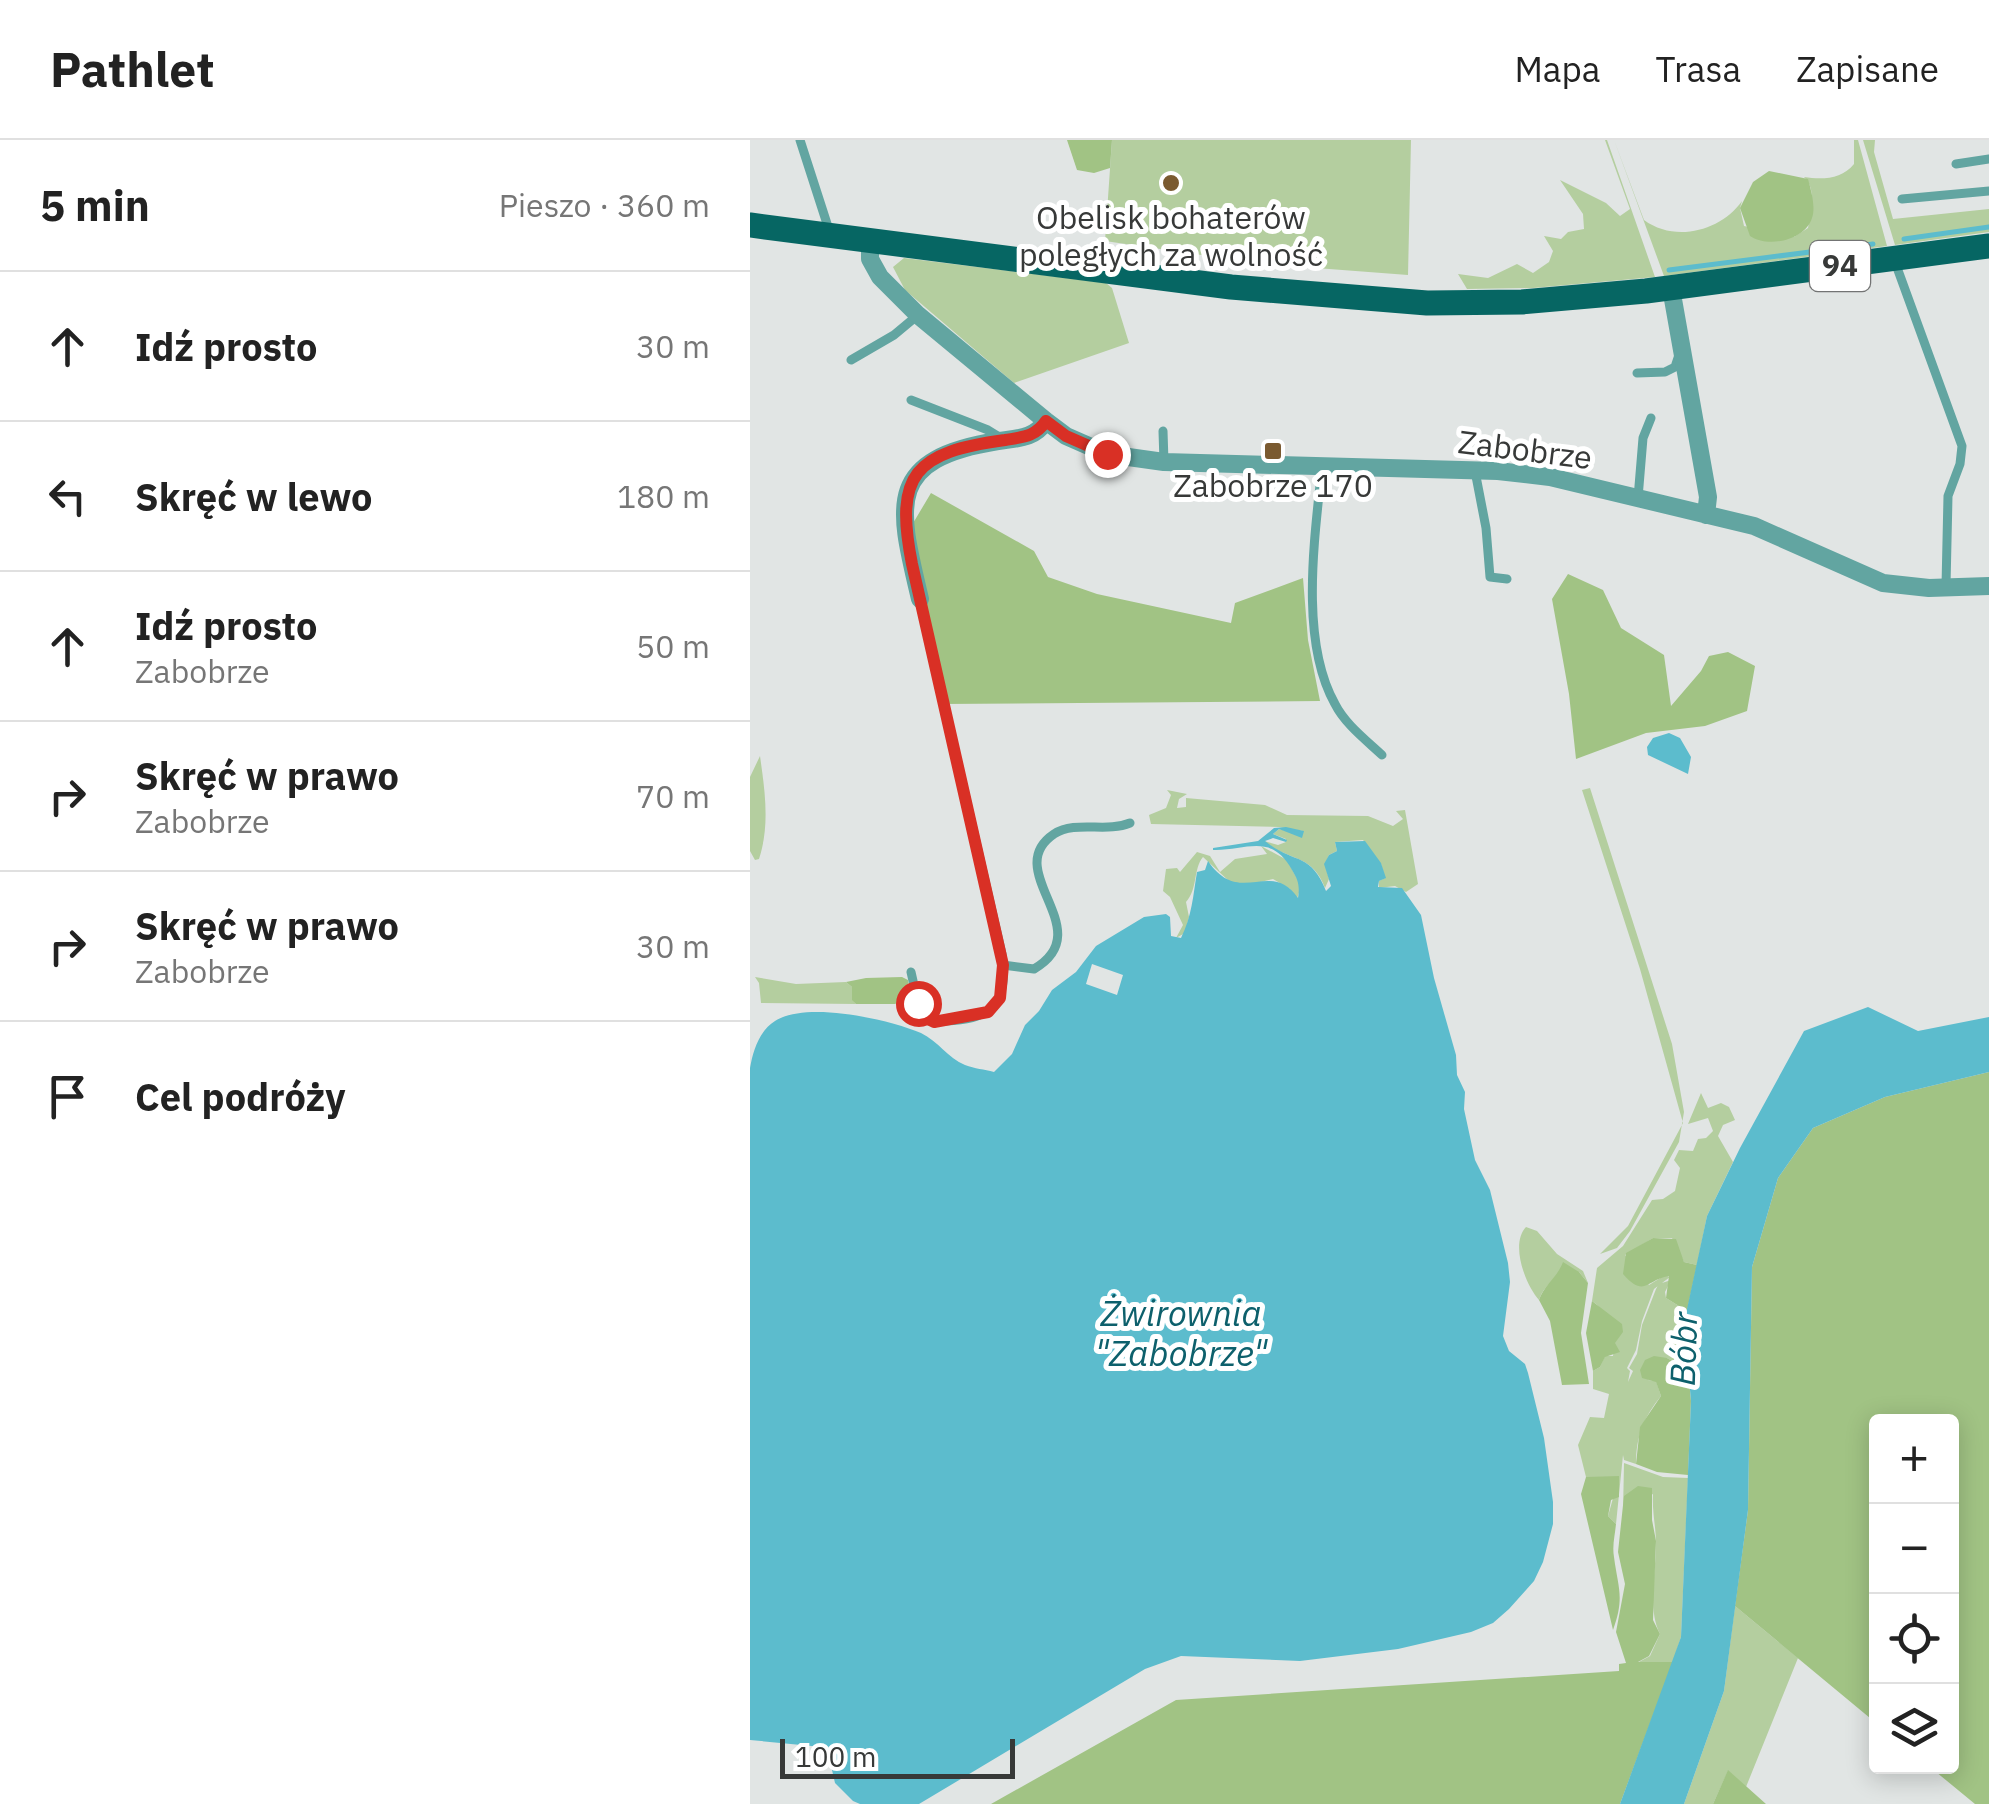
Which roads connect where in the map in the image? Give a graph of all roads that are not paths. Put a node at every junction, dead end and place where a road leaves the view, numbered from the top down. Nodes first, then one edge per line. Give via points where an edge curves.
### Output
1 (800, 140) edge
2 (1989, 159) edge
3 (1956, 164) dead end
4 (1989, 191) edge
5 (1902, 198) dead end
6 (750, 225) edge
7 (830, 234) junction
8 (870, 239) junction
9 (1989, 246) edge
10 (1894, 259) junction
11 (1670, 288) junction
12 (918, 316) junction
13 (1680, 352) junction
14 (850, 360) dead end
15 (1637, 374) dead end
16 (911, 400) dead end
17 (1651, 418) dead end
18 (1046, 421) junction
19 (1163, 431) dead end
20 (1004, 440) junction
21 (1164, 462) junction
22 (1322, 466) junction
23 (1474, 471) junction
24 (1638, 498) junction
25 (1706, 515) junction
26 (1507, 579) dead end
27 (1989, 586) edge
28 (1946, 588) junction
29 (920, 599) joint
30 (1382, 755) dead end
31 (1130, 823) dead end
32 (1003, 965) junction
33 (911, 972) dead end

1 - 7 lane
2 - 3 lane
4 - 5 lane
6 - 7 main road, 94
7 - 8 main road, 94
8 - 11 main road, 94 via 1392,302 1522,302
8 - 12 street, Zabobrze via 870,259 880,277
9 - 10 main road, 94
10 - 11 main road, 94
10 - 28 lane via 1962,446 1948,496
11 - 13 street
12 - 14 lane
12 - 18 street, Zabobrze
13 - 15 lane via 1675,368
13 - 25 street
16 - 20 lane
17 - 24 lane
18 - 20 street via 1038,432
18 - 21 street, Zabobrze via 1107,454
19 - 21 lane
20 - 29 street via 942,455 911,481 904,507
21 - 22 street, Zabobrze
22 - 23 street, Zabobrze
22 - 30 lane via 1312,579 1320,656 1337,708
23 - 24 street, Zabobrze via 1550,478
23 - 26 lane via 1490,577
24 - 25 street, Zabobrze
25 - 28 street, Zabobrze via 1774,534 1883,583
27 - 28 street, Zabobrze
29 - 32 lane
31 - 32 lane via 1064,830 1047,840 1036,869 1058,923 1054,947 1034,969
32 - 33 lane via 994,1008 934,1022 918,1003

